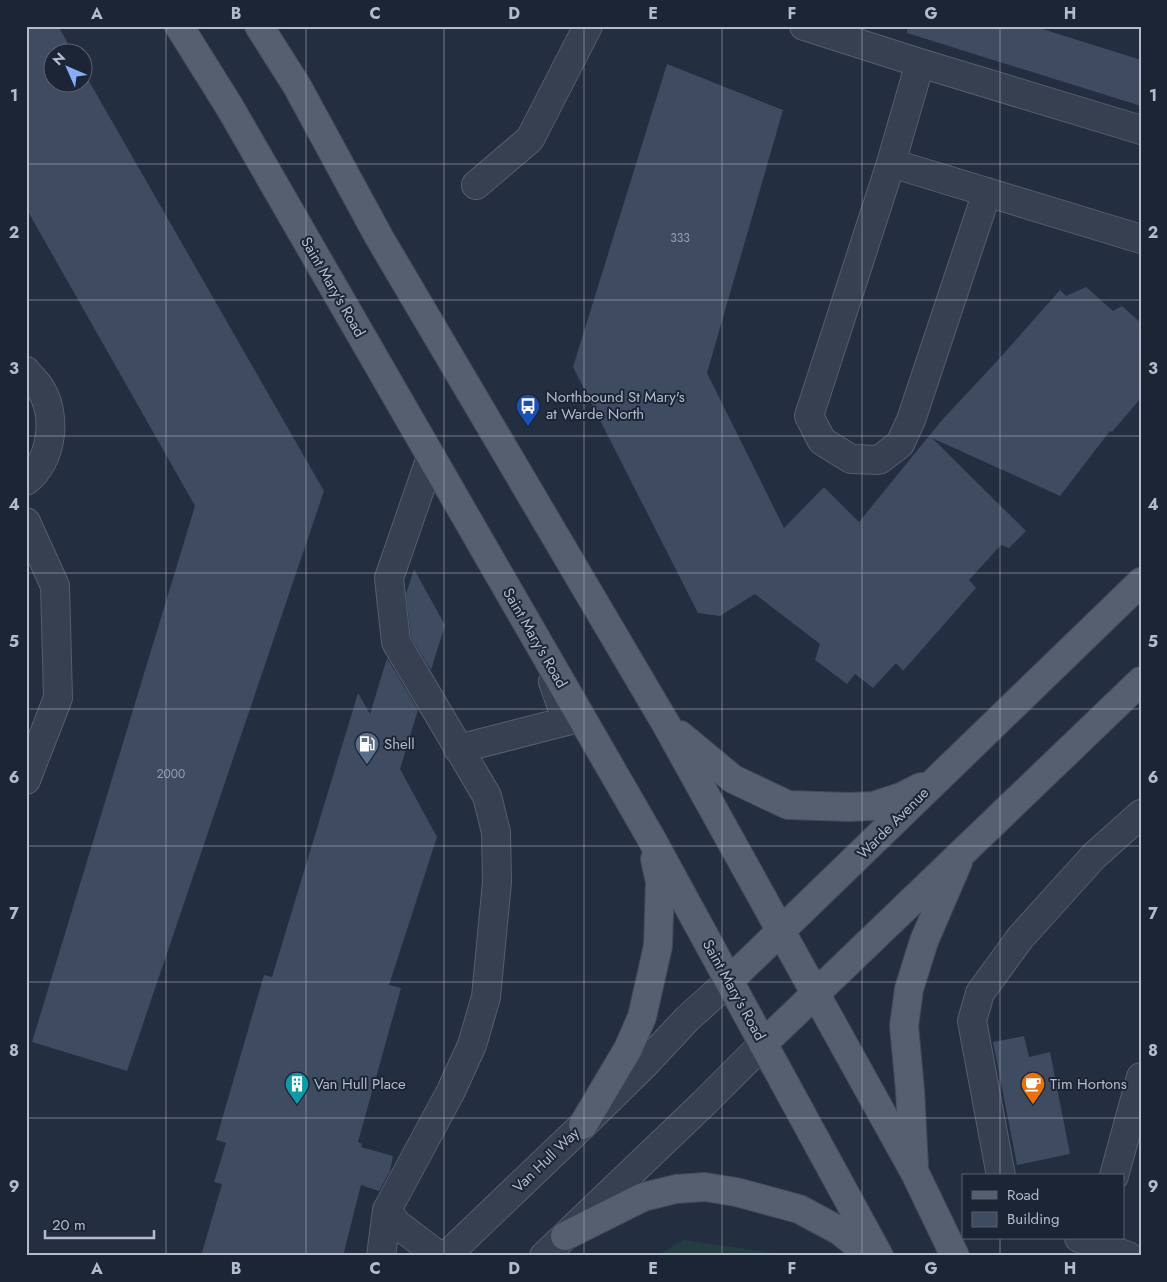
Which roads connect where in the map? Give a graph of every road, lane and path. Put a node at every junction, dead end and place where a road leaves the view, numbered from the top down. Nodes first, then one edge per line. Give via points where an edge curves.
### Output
1 (179, 26) edge
2 (259, 26) edge
3 (588, 26) edge
4 (804, 26) edge
5 (920, 63) junction
6 (1141, 130) edge
7 (891, 163) junction
8 (476, 184) dead end
9 (987, 192) junction
10 (1141, 239) edge
11 (26, 371) edge
12 (431, 456) junction
13 (26, 482) edge
14 (26, 522) edge
15 (1141, 582) edge
16 (540, 647) junction
17 (1141, 681) edge
18 (666, 724) junction
19 (458, 749) junction
20 (26, 780) edge
21 (936, 780) junction
22 (1141, 814) edge
23 (651, 838) junction
24 (963, 850) junction
25 (781, 931) junction
26 (729, 981) junction
27 (816, 994) junction
28 (763, 1044) junction
29 (646, 1064) joint
30 (1141, 1077) edge
31 (583, 1125) junction
32 (914, 1173) junction
33 (1001, 1174) edge
34 (1115, 1174) edge
35 (387, 1210) junction
36 (565, 1236) junction
37 (1091, 1247) edge
38 (381, 1256) edge
39 (439, 1256) edge
40 (446, 1256) edge
41 (544, 1256) edge
42 (871, 1256) edge
43 (879, 1256) edge
44 (955, 1256) edge
45 (1128, 1256) edge

1 - 12 main road, Saint Mary's Road via 229,106
2 - 18 main road via 297,86 380,237
3 - 8 street via 530,139
4 - 5 street
5 - 6 street
5 - 7 street
7 - 9 street
7 - 9 street via 809,416 822,441 851,459 879,460 900,444
9 - 10 street
11 - 13 street via 40,387 49,410 50,434 44,457
12 - 16 main road, Saint Mary's Road
12 - 19 street via 389,578 396,642
14 - 20 street via 55,586 58,698
15 - 21 main road, Warde Avenue
16 - 19 street via 567,721
16 - 23 main road, Saint Mary's Road
17 - 24 main road
18 - 21 main road via 733,779 788,804 873,806
18 - 25 main road
19 - 35 street via 486,796 496,832 496,882 486,997 472,1045
21 - 25 main road, Warde Avenue
22 - 33 street via 1094,856 1020,938 980,993 972,1021
23 - 26 main road, Saint Mary's Road
23 - 31 main road via 660,882 658,946 650,987 628,1049
24 - 27 main road
24 - 32 main road via 924,941 909,989 904,1026
25 - 26 main road, Warde Avenue
25 - 27 main road
26 - 28 main road, Saint Mary's Road
26 - 29 street, Warde Avenue via 687,1019
27 - 28 main road
27 - 32 main road
28 - 36 street
28 - 43 main road, Saint Mary's Road
29 - 31 street, Van Hull Way
30 - 34 street
31 - 40 street, Van Hull Way
32 - 44 main road
35 - 38 street
35 - 39 street via 398,1224
36 - 41 street
36 - 42 main road via 643,1197 676,1189 706,1187 799,1209 840,1231
37 - 45 street

